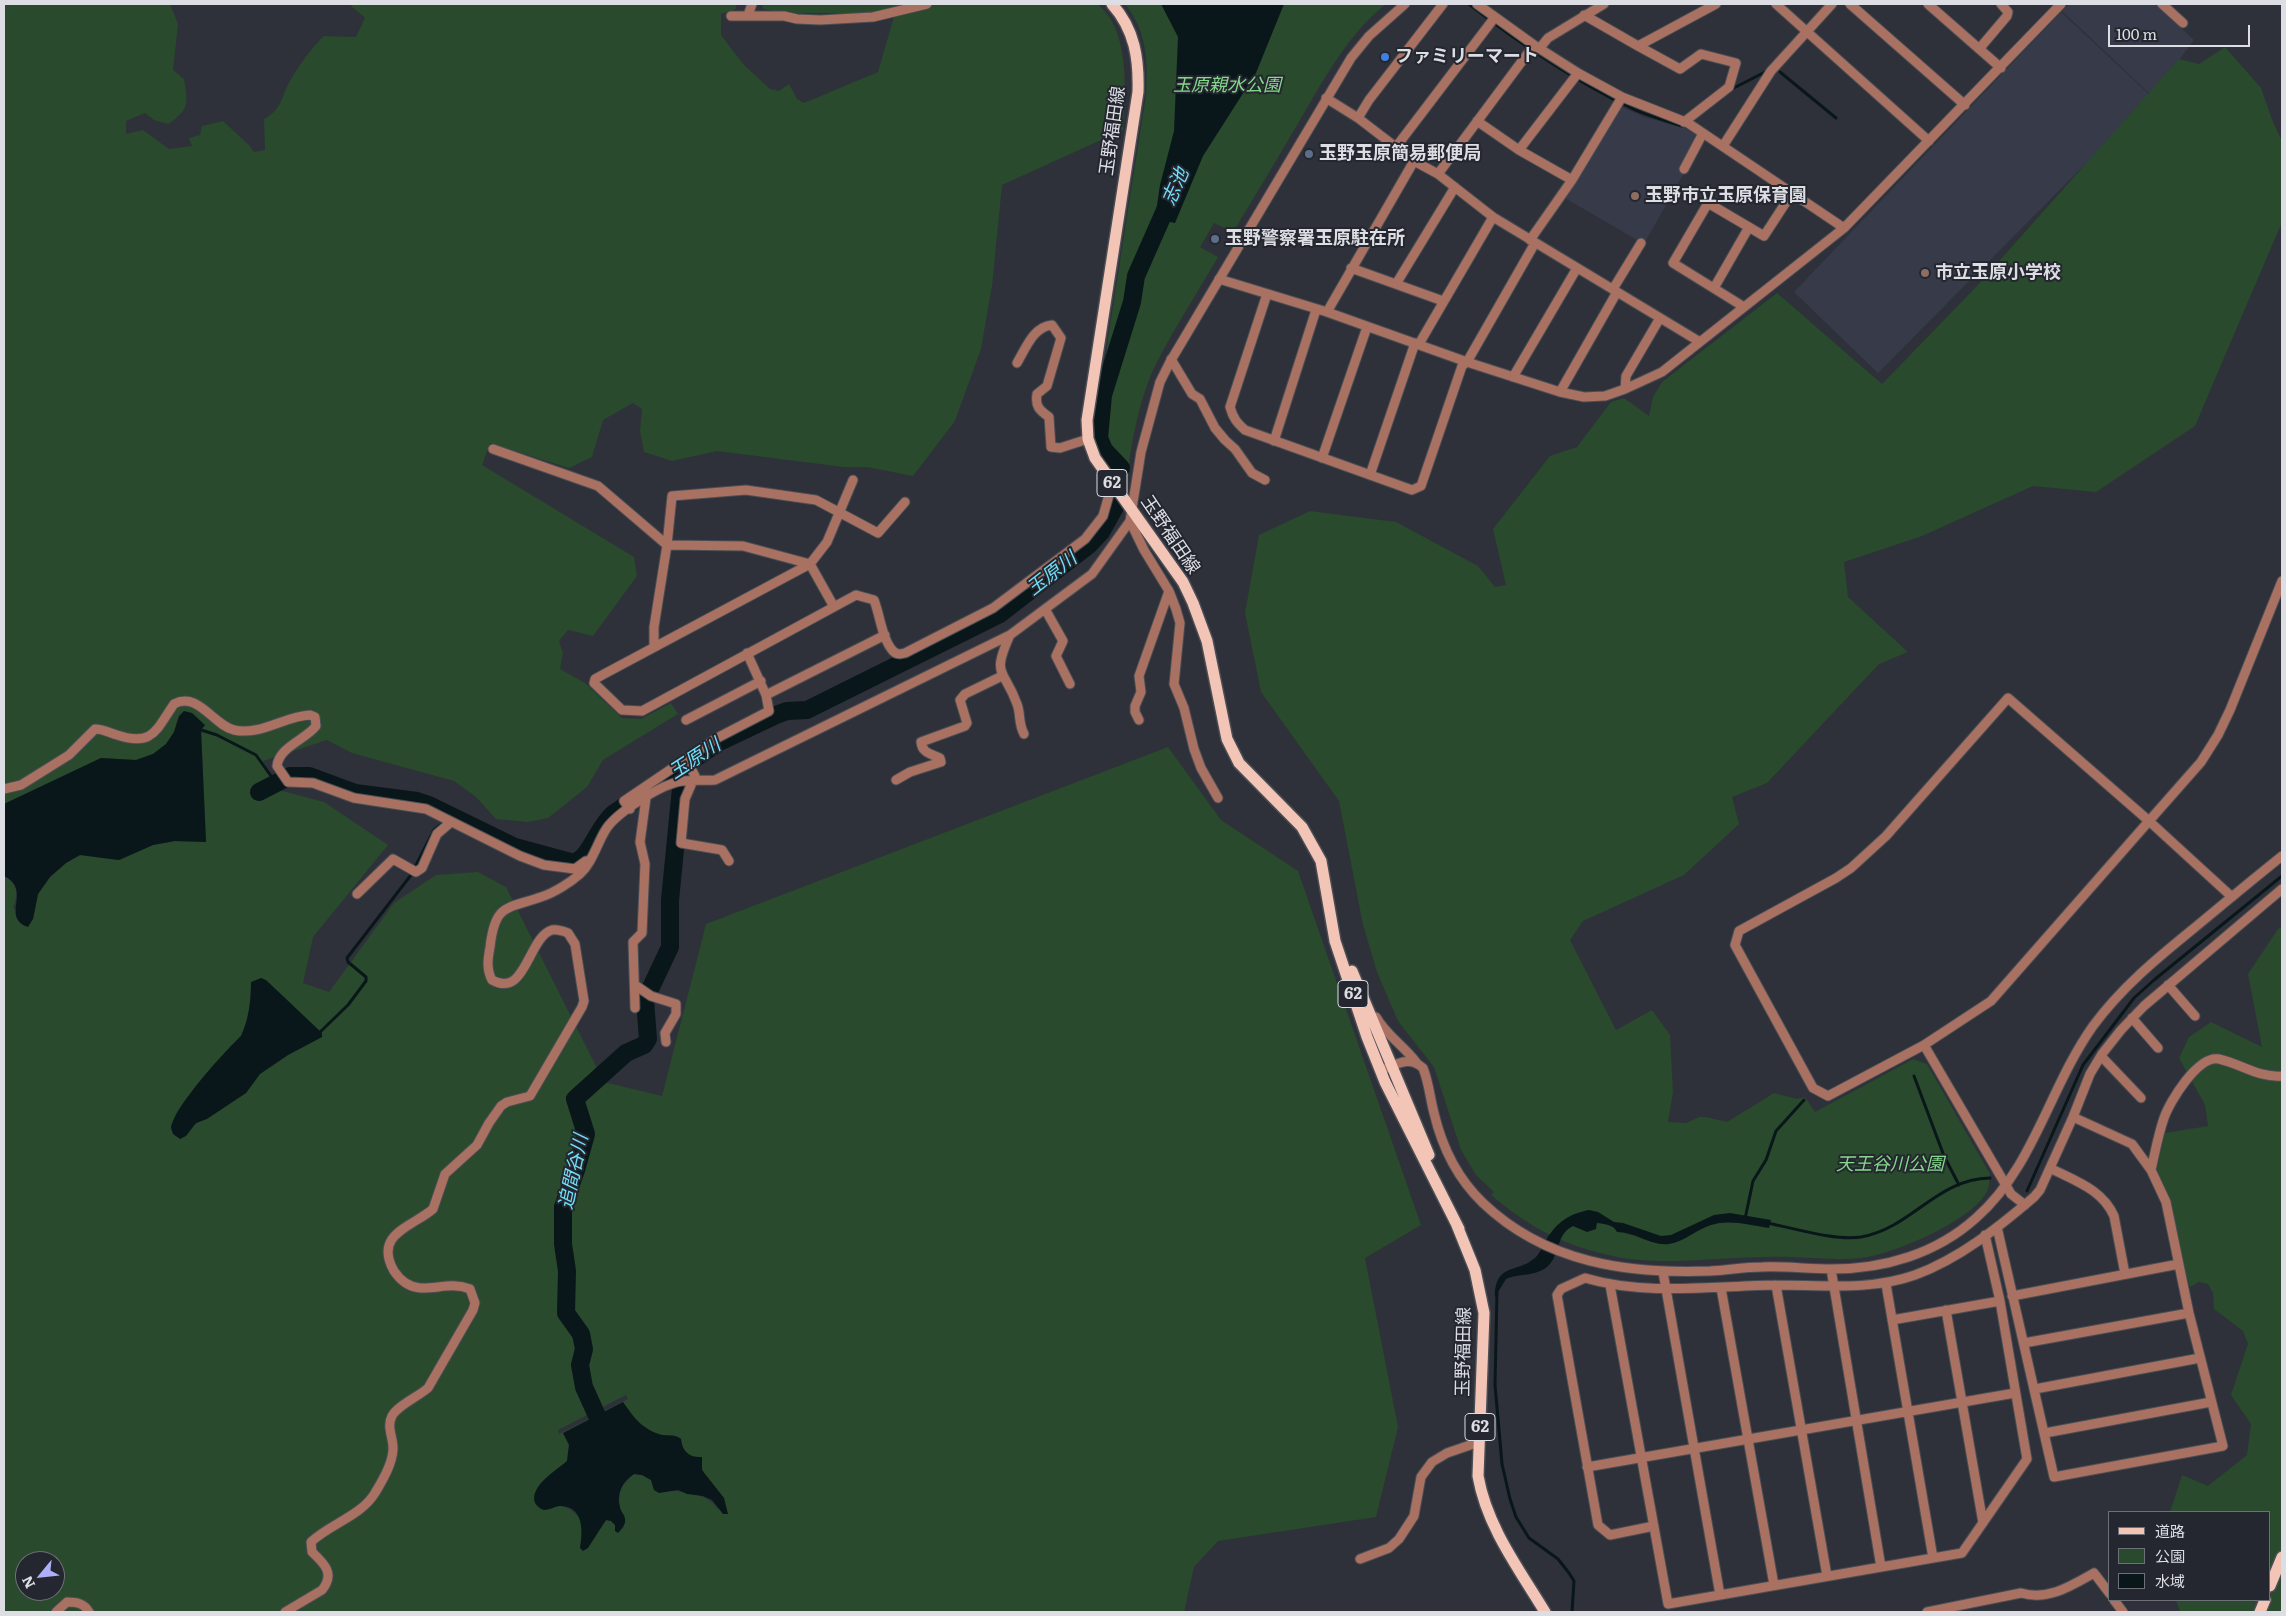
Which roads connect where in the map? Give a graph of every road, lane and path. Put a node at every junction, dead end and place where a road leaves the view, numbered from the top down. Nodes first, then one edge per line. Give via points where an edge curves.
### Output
1 (752, 4) edge
2 (927, 4) edge
3 (1112, 4) edge
4 (1405, 4) edge
5 (1443, 4) edge
6 (1477, 4) edge
7 (1604, 4) edge
8 (1716, 4) edge
9 (1776, 4) edge
10 (1832, 4) edge
11 (1850, 4) edge
12 (1928, 4) edge
13 (2001, 4) edge
14 (2061, 4) edge
15 (2162, 4) edge
16 (1593, 7) edge
17 (748, 14) junction
18 (1584, 15) junction
19 (730, 16) dead end
20 (1493, 20) junction
21 (2182, 23) dead end
22 (1806, 32) junction
23 (1638, 46) junction
24 (1534, 48) junction
25 (1980, 49) junction
26 (2001, 68) junction
27 (1576, 76) junction
28 (1326, 98) junction
29 (1620, 100) junction
30 (1965, 105) junction
31 (1358, 118) junction
32 (1477, 121) junction
33 (1684, 122) junction
34 (1703, 134) junction
35 (1929, 141) junction
36 (1723, 146) junction
37 (1396, 147) junction
38 (1519, 150) junction
39 (1414, 161) junction
40 (1684, 169) dead end
41 (1438, 174) junction
42 (1572, 180) junction
43 (1455, 187) junction
44 (1792, 193) junction
45 (1493, 217) junction
46 (1750, 227) junction
47 (1844, 228) junction
48 (1532, 241) junction
49 (1641, 243) dead end
50 (1351, 268) junction
51 (1577, 268) junction
52 (1219, 279) junction
53 (1396, 284) junction
54 (1714, 288) junction
55 (1615, 291) junction
56 (1267, 294) junction
57 (1443, 301) junction
58 (1744, 307) junction
59 (1316, 310) junction
60 (1326, 312) junction
61 (1660, 318) junction
62 (1367, 327) junction
63 (1700, 342) junction
64 (1417, 343) junction
65 (1171, 359) junction
66 (1467, 362) junction
67 (1017, 363) dead end
68 (1513, 377) junction
69 (1625, 389) junction
70 (1560, 392) junction
71 (1088, 439) junction
72 (1274, 440) junction
73 (493, 449) dead end
74 (1322, 458) junction
75 (1370, 474) junction
76 (853, 480) dead end
77 (1265, 480) dead end
78 (1115, 487) junction
79 (905, 502) dead end
80 (840, 512) junction
81 (1131, 515) junction
82 (667, 545) junction
83 (810, 564) junction
84 (2282, 581) edge
85 (1169, 591) junction
86 (833, 605) junction
87 (1045, 609) junction
88 (885, 635) junction
89 (1010, 636) junction
90 (654, 645) junction
91 (747, 653) junction
92 (1002, 676) junction
93 (761, 681) junction
94 (1070, 684) dead end
95 (766, 695) junction
96 (686, 720) dead end
97 (1140, 720) dead end
98 (1024, 734) dead end
99 (689, 762) junction
100 (896, 780) dead end
101 (653, 781) junction
102 (687, 781) junction
103 (4, 789) edge
104 (659, 790) junction
105 (645, 794) junction
106 (1218, 798) dead end
107 (2149, 821) junction
108 (451, 822) junction
109 (591, 856) junction
110 (2282, 856) edge
111 (729, 861) dead end
112 (2282, 889) edge
113 (357, 894) dead end
114 (2232, 897) junction
115 (1331, 916) junction
116 (1354, 977) junction
117 (635, 985) junction
118 (2168, 985) junction
119 (635, 1008) dead end
120 (2195, 1016) dead end
121 (2132, 1018) junction
122 (666, 1042) dead end
123 (1924, 1045) junction
124 (2158, 1048) dead end
125 (2100, 1056) junction
126 (1416, 1062) junction
127 (1386, 1068) junction
128 (2282, 1076) edge
129 (2141, 1098) dead end
130 (2073, 1117) junction
131 (2050, 1168) junction
132 (2151, 1170) junction
133 (2006, 1185) junction
134 (2025, 1205) junction
135 (1997, 1227) junction
136 (1985, 1236) junction
137 (1591, 1263) junction
138 (2179, 1264) junction
139 (1831, 1269) junction
140 (1663, 1272) junction
141 (2125, 1274) junction
142 (1584, 1278) junction
143 (1886, 1284) junction
144 (1610, 1285) junction
145 (1776, 1286) junction
146 (1833, 1287) junction
147 (1666, 1288) junction
148 (1721, 1288) junction
149 (2012, 1296) junction
150 (2000, 1301) junction
151 (1946, 1310) junction
152 (2190, 1313) junction
153 (1892, 1320) junction
154 (2024, 1344) junction
155 (2200, 1358) junction
156 (2035, 1389) junction
157 (2015, 1393) junction
158 (1961, 1401) junction
159 (2211, 1402) junction
160 (1908, 1410) junction
161 (1856, 1420) junction
162 (1801, 1429) junction
163 (2045, 1433) junction
164 (1748, 1439) junction
165 (1479, 1442) junction
166 (1694, 1448) junction
167 (1641, 1457) junction
168 (1587, 1467) junction
169 (1983, 1523) junction
170 (1654, 1526) junction
171 (2282, 1557) edge
172 (1933, 1558) junction
173 (1360, 1559) dead end
174 (1881, 1567) junction
175 (1827, 1576) junction
176 (2271, 1584) edge
177 (1774, 1586) junction
178 (2108, 1591) edge
179 (1720, 1595) junction
180 (2115, 1601) edge
181 (1947, 1610) edge
182 (56, 1612) edge
183 (88, 1612) edge
184 (285, 1612) edge
185 (1545, 1612) edge
186 (1927, 1612) edge
187 (2123, 1612) edge

1 - 17 street
2 - 17 street via 873,16 820,20
3 - 71 main road, 玉野福田線 / 62 via 1127,26 1136,50 1138,92 1087,420
4 - 28 street via 1369,36
5 - 31 street
6 - 20 street
7 - 16 street
8 - 23 street
9 - 22 street
10 - 22 street
11 - 30 street
12 - 25 street
13 - 25 street via 2008,12 2007,16
14 - 26 street
15 - 21 street
16 - 18 street
17 - 19 street
18 - 23 street
18 - 24 street
20 - 24 street
20 - 37 street
22 - 35 street
22 - 36 street via 1771,71
23 - 33 street via 1680,69 1701,54 1736,63 1729,87
24 - 27 street
24 - 32 street
25 - 26 street
26 - 30 street
27 - 29 street
27 - 38 street
28 - 31 street
28 - 52 street
29 - 33 street
29 - 42 street
30 - 35 street
31 - 37 street
32 - 38 street
32 - 41 street
33 - 34 street
34 - 36 street
34 - 40 street
35 - 47 street
36 - 44 street
37 - 39 street
38 - 42 street
39 - 41 street
39 - 50 street
41 - 43 street
42 - 48 street
43 - 45 street
43 - 53 street
44 - 46 street via 1764,236
44 - 47 street
45 - 48 street
45 - 57 street
46 - 54 street
46 - 54 street via 1708,202 1673,263
47 - 58 street
48 - 51 street
48 - 66 street
49 - 55 street
50 - 53 street
50 - 60 street
51 - 55 street
51 - 68 street
52 - 56 street
52 - 65 street
53 - 57 street
54 - 58 street
55 - 61 street
55 - 70 street
56 - 59 street
56 - 72 street via 1230,407 1237,424
57 - 64 street
58 - 63 street
59 - 60 street
59 - 72 street
60 - 62 street
61 - 63 street
61 - 69 street via 1626,376
62 - 64 street
62 - 74 street
63 - 69 street via 1662,372
64 - 66 street
64 - 75 street
65 - 77 street via 1224,440 1236,449 1252,472
65 - 81 street via 1150,415
66 - 68 street
66 - 75 street via 1462,366 1420,486 1412,490
67 - 71 street via 1032,336 1052,325 1060,338 1047,386 1037,394 1036,402 1039,410 1049,417 1050,447 1060,448
68 - 70 street
69 - 70 street via 1605,396
71 - 78 main road, 玉野福田線 / 62 via 1095,458
72 - 74 street
73 - 82 street via 598,486
74 - 75 street
76 - 80 street
78 - 81 main road, 玉野福田線 / 62
78 - 88 street via 1103,516 1084,539 993,608 905,653 894,652
79 - 80 street via 878,533
80 - 82 street via 816,500 746,490 672,496
80 - 83 street via 827,542
81 - 85 street via 1144,550
81 - 87 street via 1092,574
81 - 115 main road, 玉野福田線 / 62 via 1182,582 1203,627 1232,753 1302,827 1321,861
82 - 83 street via 743,546
82 - 90 street
83 - 86 street
83 - 90 street
84 - 107 street via 2218,735 2201,762
85 - 97 street via 1139,676 1141,692 1135,712
85 - 106 street via 1180,623 1174,684 1200,768
86 - 88 street via 856,595 874,600
86 - 91 street
87 - 89 street
87 - 94 street via 1064,642 1056,656
88 - 95 street
89 - 92 street via 999,663
89 - 102 street via 715,780
90 - 91 street via 595,679 597,688 622,710 642,711
91 - 93 street
92 - 98 street via 1018,707
92 - 100 street via 965,694 960,700 967,722 965,726 921,742 921,748 940,758 941,762
93 - 95 street
93 - 96 street
95 - 99 street via 769,711 717,738
99 - 101 street
99 - 102 street via 695,776
101 - 104 street
101 - 105 street
102 - 104 street
102 - 111 street via 681,843 722,850
103 - 108 street via 21,785 69,755 95,729 134,740 150,736 174,704 184,700 196,703 218,722 234,730 246,731 304,715 315,717 316,726 312,731 281,754 277,766 286,779 313,783 354,798 426,809
104 - 105 street
105 - 109 street via 627,805 610,823
105 - 117 street via 640,842 645,864 642,933 633,942
107 - 114 street
107 - 123 street via 1991,1001
107 - 123 street via 2008,698 1867,855 1836,878 1739,931 1735,945 1813,1088 1822,1094 1828,1096
108 - 109 street via 544,865 575,869
108 - 113 street via 437,834 422,868 414,871 393,859
109 - 184 street via 579,875 544,896 506,908 494,924 487,964 492,980 504,985 516,978 548,932 568,933 575,944 584,1001 530,1096 501,1106 477,1146 445,1174 433,1209 398,1230 392,1238 390,1259 400,1279 419,1288 455,1285 470,1289 475,1303 473,1310 428,1388 391,1418 393,1451 390,1464 374,1494 358,1511 311,1542 312,1552 328,1570 326,1585
110 - 114 street
112 - 118 street
114 - 133 street via 2144,969 2108,1007 2071,1062 2020,1166
115 - 116 main road, 玉野福田線 / 62
115 - 127 main road, 玉野福田線 / 62 via 1335,941 1367,1037
116 - 126 street via 1383,1030
116 - 127 main road, 玉野福田線 / 62
117 - 119 street
117 - 122 street via 648,994 676,1004 676,1014 665,1033
118 - 120 street
118 - 121 street
121 - 124 street
121 - 125 street
123 - 133 street
125 - 129 street
125 - 130 street
126 - 127 street via 1411,1060
126 - 137 street via 1427,1078 1434,1116 1461,1178 1505,1222 1555,1251
127 - 165 main road, 玉野福田線 / 62 via 1475,1270 1484,1313
128 - 132 street via 2258,1073 2218,1059 2202,1064 2185,1081 2164,1117
130 - 131 street
130 - 132 street via 2132,1144
131 - 134 street via 2040,1190
131 - 141 street via 2092,1189 2110,1208
132 - 138 street via 2166,1202
133 - 134 street via 2011,1194
133 - 139 street via 1975,1219 1912,1257 1869,1268
134 - 135 street
135 - 136 street
135 - 149 street
136 - 143 street via 1938,1265
136 - 150 street
137 - 140 street
137 - 142 street
138 - 141 street
138 - 152 street
139 - 140 street via 1762,1266
139 - 146 street
140 - 147 street
141 - 149 street
142 - 144 street
142 - 168 street via 1561,1289 1557,1295
143 - 146 street
143 - 153 street
144 - 147 street
144 - 167 street
145 - 146 street
145 - 148 street
145 - 162 street
146 - 161 street
147 - 148 street
147 - 166 street
148 - 164 street
149 - 154 street
150 - 151 street
150 - 157 street
151 - 153 street
151 - 158 street
152 - 154 street
152 - 155 street
153 - 160 street
154 - 156 street
155 - 156 street
155 - 159 street
156 - 163 street
157 - 158 street
157 - 169 street via 2027,1459
158 - 160 street
158 - 169 street
159 - 163 street
159 - 163 street via 2223,1446 2054,1477
160 - 161 street
160 - 172 street
161 - 162 street
161 - 174 street
162 - 164 street
162 - 175 street
164 - 166 street
164 - 177 street
165 - 173 street via 1432,1462 1421,1477 1414,1516 1399,1539 1388,1548
165 - 185 main road, 玉野福田線 / 62 via 1478,1476 1487,1511
166 - 167 street
166 - 179 street
167 - 168 street
167 - 170 street
168 - 170 street via 1598,1526 1610,1535
169 - 172 street via 1962,1553
170 - 179 street via 1668,1604
171 - 176 main road
172 - 174 street
174 - 175 street
175 - 177 street
177 - 179 street
178 - 181 street via 2094,1573 2059,1592 2034,1597 2021,1593
180 - 187 street
181 - 186 street
182 - 183 street via 67,1602 77,1602

